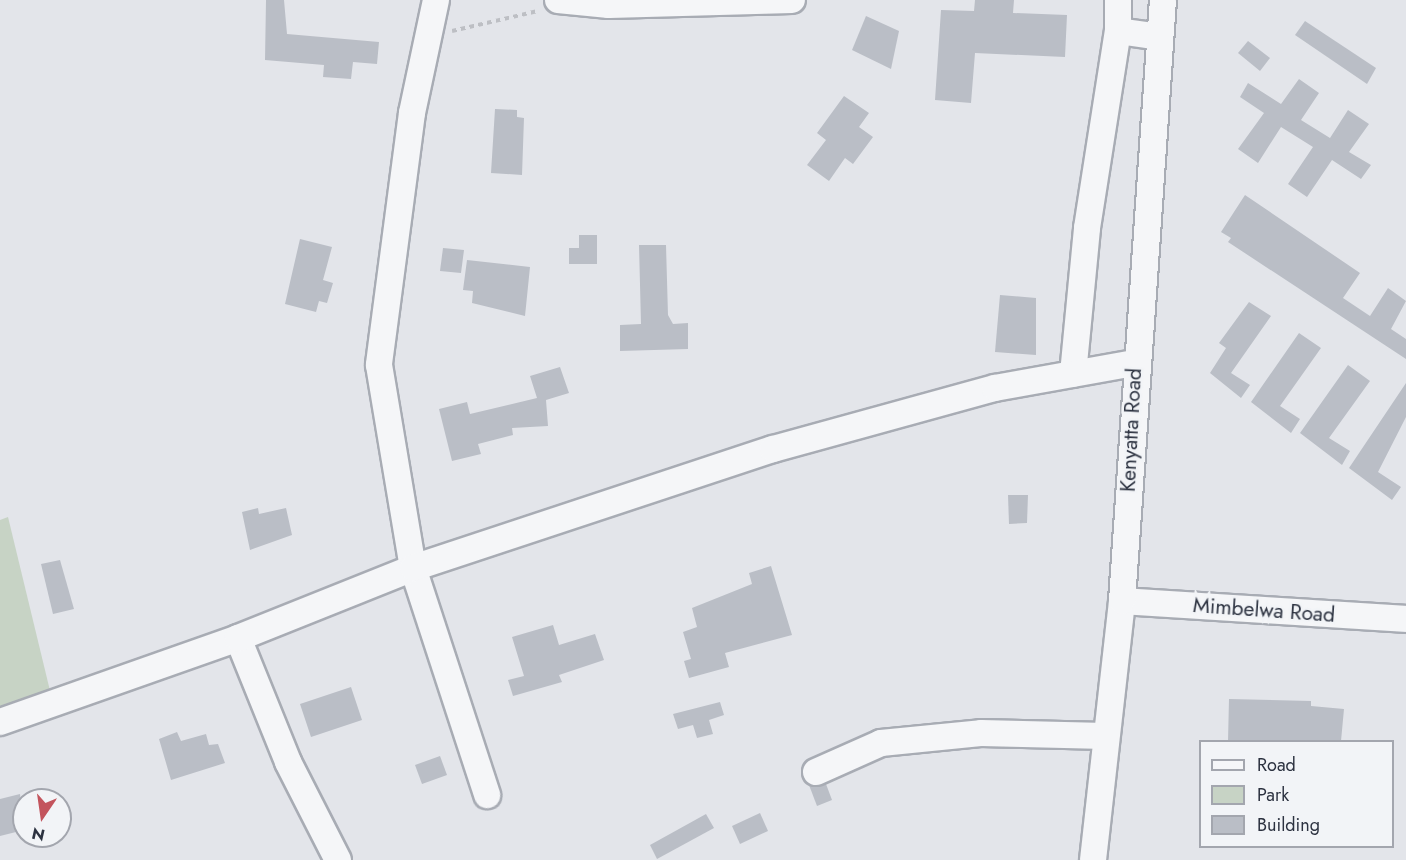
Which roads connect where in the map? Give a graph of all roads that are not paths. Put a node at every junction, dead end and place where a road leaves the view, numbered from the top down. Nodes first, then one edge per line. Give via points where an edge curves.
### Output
1 (436, 0) edge
2 (792, 0) edge
3 (1118, 0) edge
4 (1163, 0) edge
5 (562, 2) edge
6 (1118, 31) junction
7 (1160, 37) junction
8 (1134, 363) junction
9 (1073, 374) junction
10 (414, 568) junction
11 (1122, 601) junction
12 (1406, 619) edge
13 (238, 638) junction
14 (0, 722) edge
15 (1106, 736) junction
16 (816, 772) dead end
17 (487, 795) dead end
18 (338, 860) edge
19 (1093, 860) edge

1 - 10 street via 412,113 379,365
2 - 5 street
3 - 6 street
4 - 7 street, Kenyatta Road
6 - 7 street
6 - 9 street via 1087,228
7 - 8 street, Kenyatta Road
8 - 9 street
8 - 11 street, Kenyatta Road
9 - 10 street via 995,388 773,449
10 - 13 street
10 - 17 street
11 - 12 street, Mimbelwa Road
11 - 15 street, Kenyatta Road
13 - 14 street
13 - 18 street via 288,762
15 - 16 street via 981,733 881,743
15 - 19 street, Kenyatta Road

